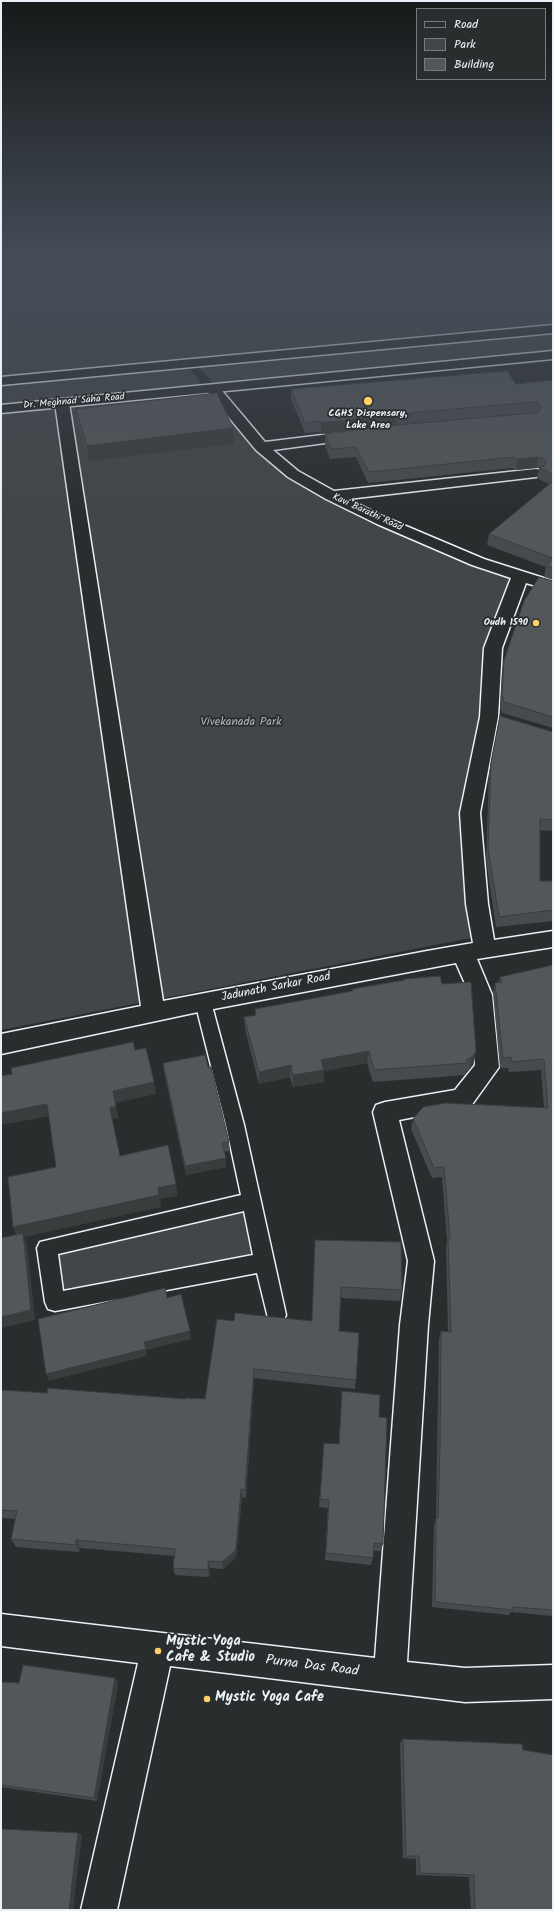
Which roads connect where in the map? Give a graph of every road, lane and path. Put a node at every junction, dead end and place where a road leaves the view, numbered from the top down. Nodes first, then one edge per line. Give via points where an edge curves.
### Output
1 (385, 345) edge
2 (293, 354) junction
3 (553, 355) edge
4 (119, 370) junction
5 (306, 380) junction
6 (1, 381) edge
7 (213, 389) junction
8 (122, 397) junction
9 (62, 403) junction
10 (1, 408) edge
11 (366, 434) edge
12 (261, 447) junction
13 (536, 473) edge
14 (331, 496) junction
15 (520, 576) junction
16 (553, 586) edge
17 (553, 939) edge
18 (485, 950) junction
19 (463, 953) junction
20 (202, 1002) junction
21 (154, 1012) junction
22 (1, 1044) edge
23 (251, 1200) junction
24 (265, 1262) junction
25 (276, 1315) dead end
26 (1, 1630) edge
27 (158, 1648) junction
28 (390, 1676) junction
29 (553, 1682) edge
30 (99, 1910) edge

1 - 2 street
2 - 4 street
2 - 5 street
3 - 5 street, Dr. Meghnad Saha Road
4 - 6 street
4 - 8 street
5 - 7 street, Dr. Meghnad Saha Road
7 - 8 street, Dr. Meghnad Saha Road
7 - 12 street, Kavi Barathi Road
8 - 9 street, Dr. Meghnad Saha Road
9 - 10 street, Dr. Meghnad Saha Road
9 - 21 street
11 - 12 street
12 - 14 street, Kavi Barathi Road via 293,474
13 - 14 street
14 - 15 street, Kavi Barathi Road via 416,536 478,562
15 - 16 street, Kavi Barathi Road
15 - 18 street via 493,648 496,719 470,812 477,904
17 - 18 street, Jadunath Sarkar Road
18 - 19 street, Jadunath Sarkar Road
19 - 20 street, Jadunath Sarkar Road
19 - 28 street via 481,995 487,1067 462,1099 385,1112 421,1261
20 - 21 street, Jadunath Sarkar Road
20 - 23 lane via 235,1125
21 - 22 street, Jadunath Sarkar Road
23 - 24 lane
23 - 24 lane via 47,1248 55,1302
24 - 25 lane
26 - 27 street, Purna Das Road
27 - 28 street, Purna Das Road
27 - 30 street
28 - 29 street, Purna Das Road via 465,1685

